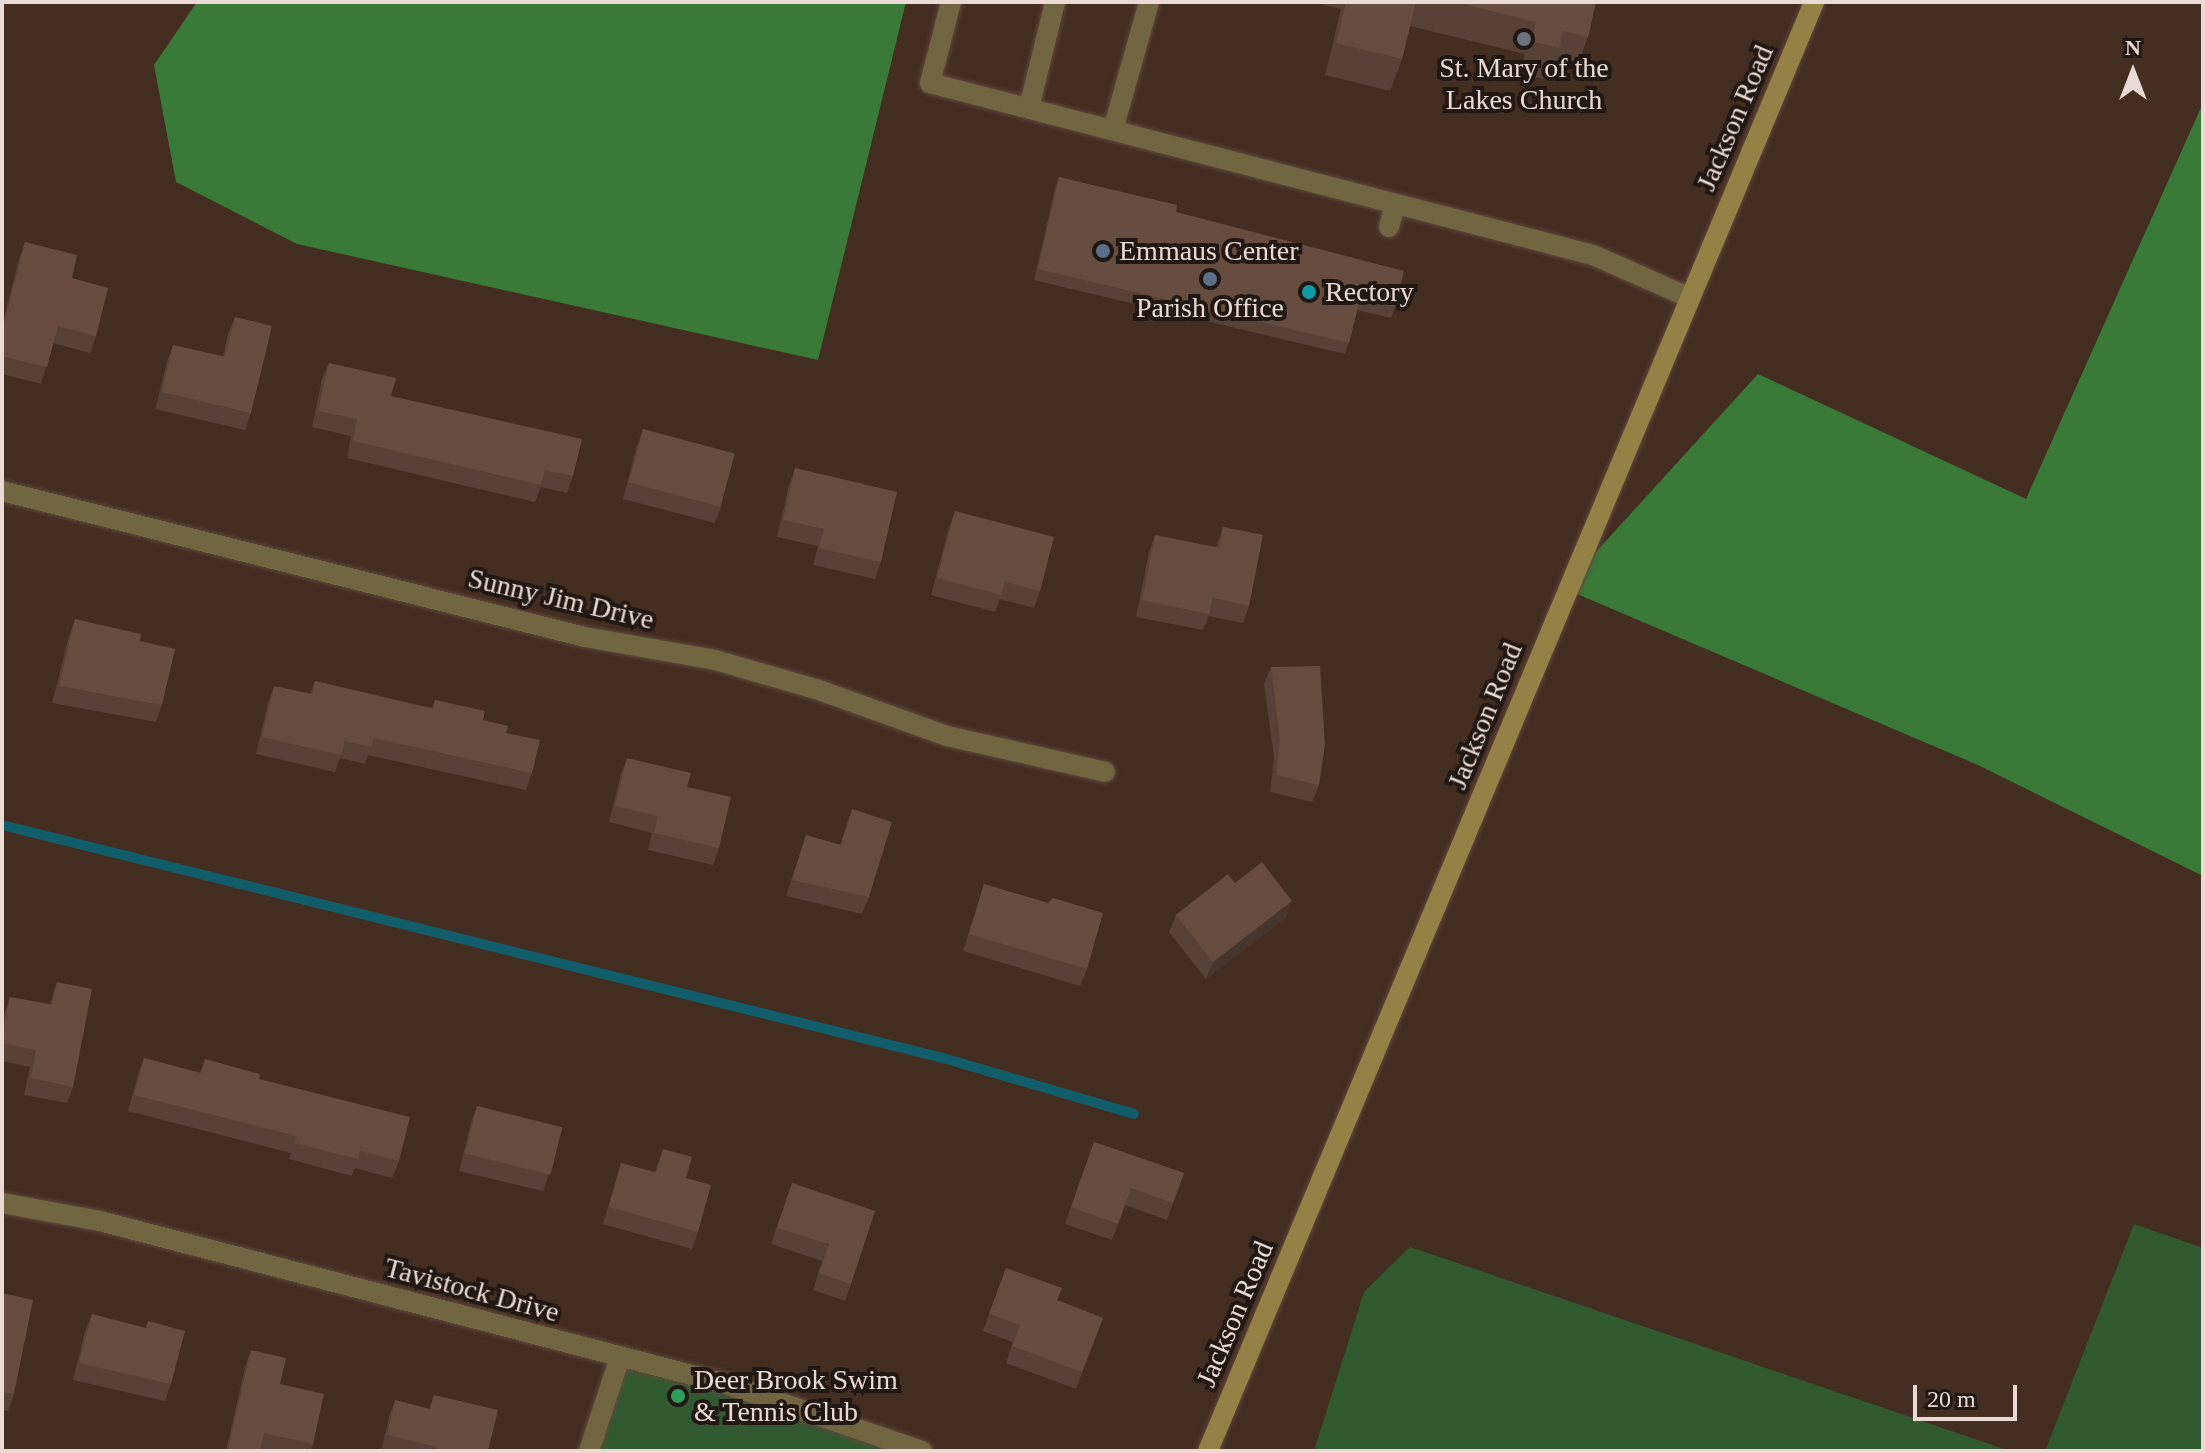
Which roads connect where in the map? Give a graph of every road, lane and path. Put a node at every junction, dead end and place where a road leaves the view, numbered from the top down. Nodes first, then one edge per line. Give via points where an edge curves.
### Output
1 (951, 2) edge
2 (1055, 2) edge
3 (1149, 2) edge
4 (1814, 2) edge
5 (1029, 108) junction
6 (1113, 130) junction
7 (1395, 204) junction
8 (1389, 227) dead end
9 (1690, 298) junction
10 (2, 491) edge
11 (1105, 772) dead end
12 (2, 1203) edge
13 (620, 1357) junction
14 (878, 1443) edge
15 (589, 1451) edge
16 (922, 1451) edge
17 (1208, 1451) edge

1 - 5 street via 930,83
2 - 5 street
3 - 6 street
4 - 9 street, Jackson Road
5 - 6 street
6 - 7 street
7 - 8 street
7 - 9 street via 1593,255
9 - 17 street, Jackson Road
10 - 11 street, Sunny Jim Drive via 585,637 715,660 947,736
12 - 13 street, Tavistock Drive via 100,1221
13 - 14 street, Tavistock Drive via 726,1384
13 - 15 street
14 - 16 street, Tavistock Drive

